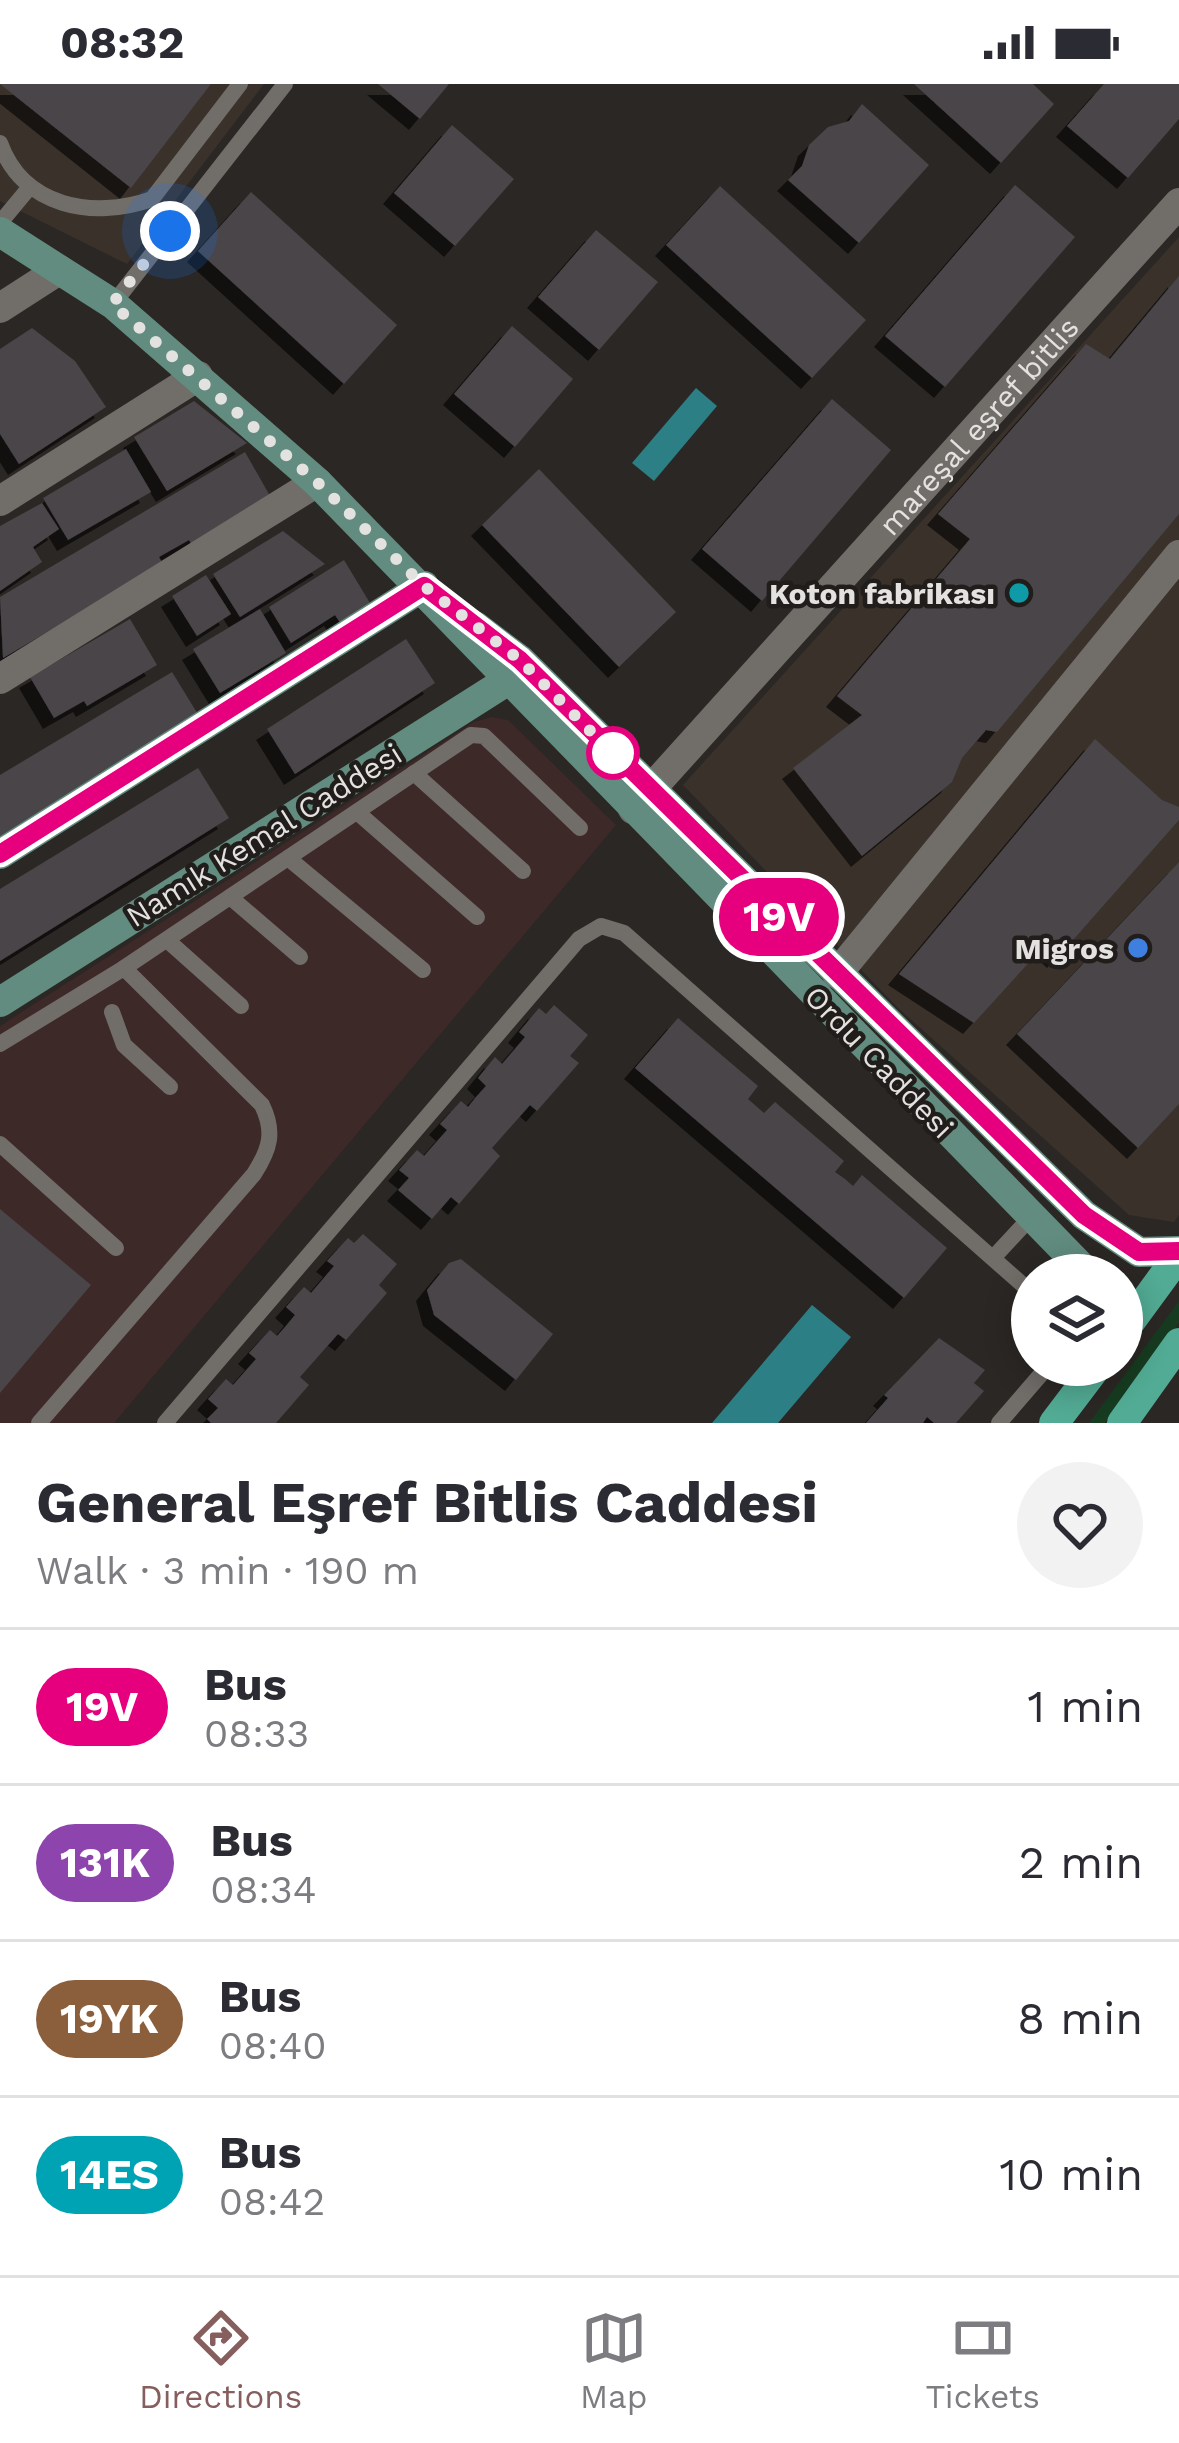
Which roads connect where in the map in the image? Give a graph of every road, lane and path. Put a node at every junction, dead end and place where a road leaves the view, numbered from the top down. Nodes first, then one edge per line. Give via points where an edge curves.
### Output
1 (241, 84) edge
2 (285, 84) edge
3 (0, 143) edge
4 (29, 188) junction
5 (1179, 202) edge
6 (0, 228) edge
7 (59, 270) junction
8 (112, 304) junction
9 (0, 308) edge
10 (198, 376) junction
11 (317, 482) junction
12 (0, 501) edge
13 (1179, 555) edge
14 (424, 586) junction
15 (513, 670) junction
16 (0, 679) edge
17 (414, 773) junction
18 (641, 800) junction
19 (357, 812) junction
20 (580, 828) dead end
21 (0, 854) edge
22 (288, 859) junction
23 (523, 871) dead end
24 (230, 897) junction
25 (477, 917) dead end
26 (166, 940) junction
27 (300, 958) dead end
28 (124, 968) junction
29 (423, 970) dead end
30 (837, 974) junction
31 (0, 1003) edge
32 (241, 1006) dead end
33 (112, 1012) dead end
34 (0, 1045) edge
35 (170, 1087) dead end
36 (0, 1144) edge
37 (1031, 1217) junction
38 (116, 1248) dead end
39 (1179, 1253) edge
40 (1068, 1254) edge
41 (993, 1258) junction
42 (1011, 1274) edge
43 (1143, 1304) edge
44 (1179, 1342) edge
45 (1031, 1386) edge
46 (1082, 1386) edge
47 (39, 1423) edge
48 (165, 1423) edge
49 (999, 1423) edge
50 (1054, 1423) edge
51 (1122, 1423) edge

1 - 4 lane via 152,199 88,208
2 - 8 lane
3 - 4 lane
4 - 6 lane
5 - 18 street, mareşal eşref bitlis
6 - 7 main road, Ordu Caddesi
7 - 8 main road, Ordu Caddesi
7 - 9 street
8 - 10 main road, Ordu Caddesi
10 - 11 main road, Ordu Caddesi
10 - 12 street
11 - 14 main road, Ordu Caddesi
11 - 16 street
13 - 30 street
14 - 15 main road, Ordu Caddesi
14 - 21 main road
15 - 18 main road, Ordu Caddesi
15 - 31 main road, Namık Kemal Caddesi
17 - 19 lane
17 - 20 lane via 471,735 484,736
17 - 23 lane
18 - 30 main road, Ordu Caddesi
18 - 37 main road, Ordu Caddesi
19 - 22 lane
19 - 25 lane
22 - 24 lane
22 - 29 lane
24 - 26 lane
24 - 27 lane
26 - 28 lane
26 - 32 lane
28 - 34 lane
28 - 47 lane via 262,1105 272,1126 267,1153
30 - 39 main road, Ordu Caddesi via 1084,1215 1139,1252
33 - 35 lane via 124,1046
36 - 38 lane
37 - 40 main road, Ordu Caddesi
37 - 41 lane
39 - 43 main road
41 - 42 lane
41 - 48 lane via 624,933 601,926 579,939
44 - 51 main road
45 - 49 lane
46 - 50 main road

